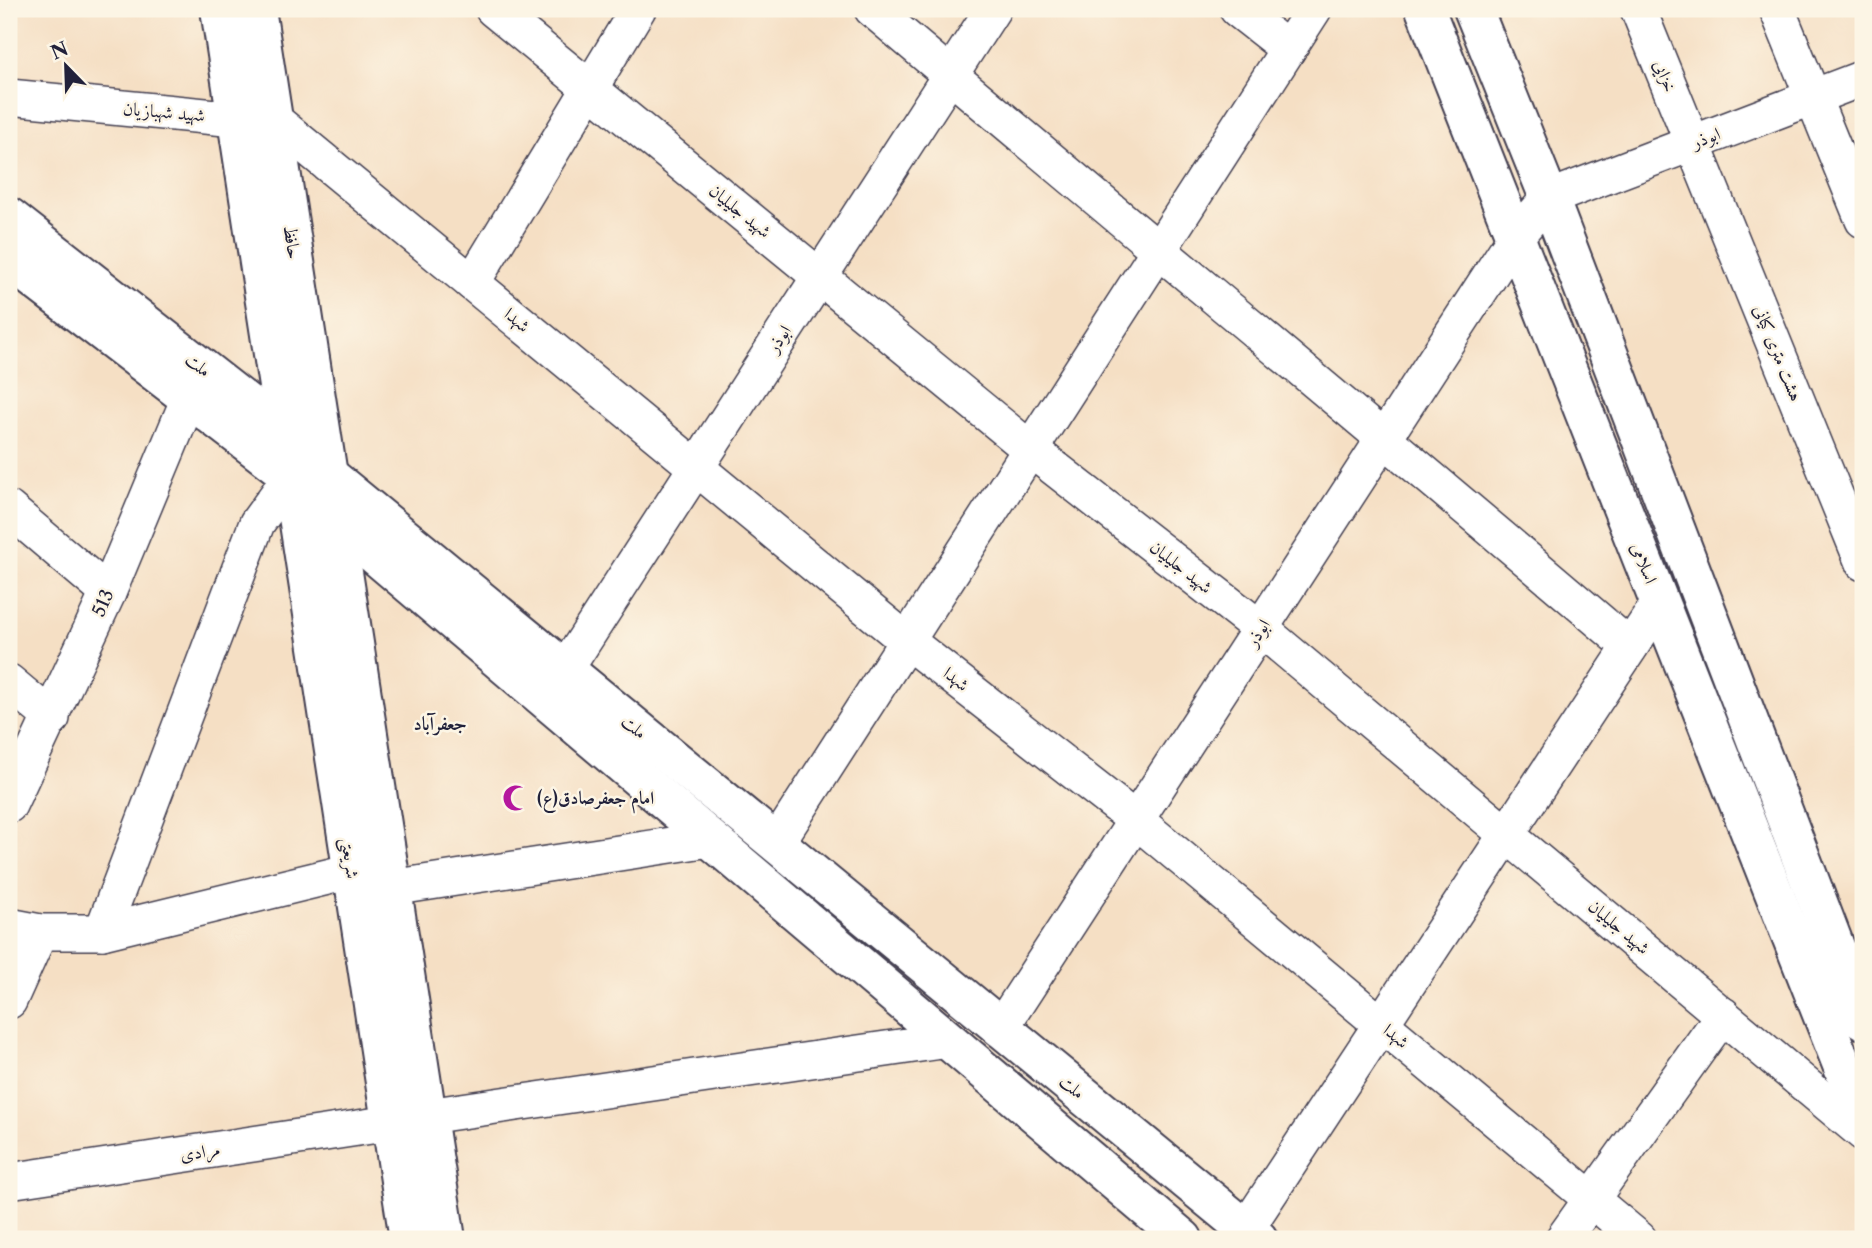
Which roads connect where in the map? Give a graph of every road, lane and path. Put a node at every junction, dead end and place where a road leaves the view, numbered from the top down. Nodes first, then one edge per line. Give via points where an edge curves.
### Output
1 (219, 9) edge
2 (256, 9) edge
3 (493, 9) edge
4 (638, 9) edge
5 (872, 9) edge
6 (993, 9) edge
7 (1237, 9) edge
8 (1314, 9) edge
9 (1425, 9) edge
10 (1473, 9) edge
11 (1638, 9) edge
12 (1777, 9) edge
13 (1288, 49) junction
14 (950, 75) junction
15 (1863, 78) edge
16 (591, 89) junction
17 (9, 97) edge
18 (1813, 97) junction
19 (255, 119) junction
20 (1692, 143) junction
21 (1549, 198) junction
22 (9, 217) edge
23 (1863, 219) edge
24 (1516, 237) junction
25 (1157, 252) junction
26 (9, 260) edge
27 (819, 276) junction
28 (472, 283) junction
29 (198, 385) junction
30 (285, 433) junction
31 (1385, 438) junction
32 (1030, 449) junction
33 (696, 467) junction
34 (328, 475) junction
35 (291, 476) junction
36 (9, 509) edge
37 (336, 523) junction
38 (1863, 563) edge
39 (108, 593) junction
40 (1660, 602) junction
41 (1261, 629) junction
42 (906, 641) junction
43 (1630, 647) junction
44 (565, 670) junction
45 (9, 682) edge
46 (52, 718) junction
47 (9, 805) edge
48 (1137, 821) junction
49 (1508, 833) junction
50 (710, 839) junction
51 (776, 844) junction
52 (352, 871) junction
53 (391, 888) junction
54 (25, 929) edge
55 (102, 932) junction
56 (9, 1001) edge
57 (1723, 1015) junction
58 (1863, 1020) edge
59 (1382, 1024) junction
60 (1000, 1029) junction
61 (948, 1040) junction
62 (1863, 1118) edge
63 (409, 1119) junction
64 (1863, 1133) edge
65 (9, 1181) edge
66 (1590, 1198) junction
67 (1248, 1236) edge
68 (409, 1239) edge
69 (446, 1239) edge
70 (1183, 1239) edge
71 (1563, 1239) edge
72 (1639, 1239) edge

1 - 19 street, حافظ
2 - 19 street, حافظ
3 - 16 street, شهید جلیلیان
4 - 16 street
5 - 14 street
6 - 14 street, ابوذر
7 - 13 street
8 - 13 street
9 - 24 street, اسلامی
10 - 21 street
11 - 20 street, خزایی
12 - 18 street
13 - 25 street
14 - 25 street
14 - 27 street, ابوذر
15 - 18 street, ابوذر
16 - 27 street, شهید جلیلیان
16 - 28 street
17 - 19 street, شهید شهبازیان
18 - 20 street, ابوذر
18 - 23 street
19 - 28 street, شهدا
19 - 30 street, حافظ
19 - 34 street, حافظ
20 - 21 street, ابوذر
20 - 38 street, هشت متری کیانی
21 - 24 street, ابوذر
21 - 58 street
22 - 29 street, ملت
24 - 31 street, ابوذر
24 - 40 street, اسلامی
25 - 31 street
25 - 32 street
26 - 29 street, ملت
27 - 32 street, شهید جلیلیان
27 - 33 street, ابوذر
28 - 33 street, شهدا
29 - 30 street, ملت
29 - 35 street, ملت
29 - 39 street, 513
30 - 34 street, ملت
30 - 35 street, حافظ
31 - 41 street, ابوذر
31 - 43 street
32 - 41 street, شهید جلیلیان
32 - 42 street
33 - 42 street, شهدا
33 - 44 street, ابوذر
34 - 37 street, حافظ
34 - 44 street, ملت
35 - 37 street, ملت
35 - 52 street, شریعتی
35 - 55 street via 257,523
36 - 39 street
37 - 50 street, ملت
37 - 53 street, شریعتی
39 - 46 street, 513
40 - 43 street
40 - 62 street, اسلامی
41 - 48 street, ابوذر
41 - 49 street, شهید جلیلیان
42 - 48 street, شهدا
42 - 51 street
43 - 49 street
44 - 51 street, ملت
45 - 46 street
46 - 47 street, 513
48 - 59 street, شهدا
48 - 60 street, ابوذر
49 - 57 street, شهید جلیلیان
49 - 59 street
50 - 53 street
50 - 61 street, ملت
51 - 60 street, ملت
52 - 55 street
52 - 63 street, شریعتی
53 - 63 street, شریعتی
54 - 55 street
54 - 56 street
57 - 64 street, شهید جلیلیان
57 - 66 street
59 - 66 street, شهدا
59 - 67 street
60 - 61 street
60 - 67 street, ملت
61 - 63 street, مرادی
61 - 70 street, ملت
63 - 65 street, مرادی
63 - 68 street, شریعتی
63 - 69 street, شریعتی
66 - 71 street
66 - 72 street, شهدا

